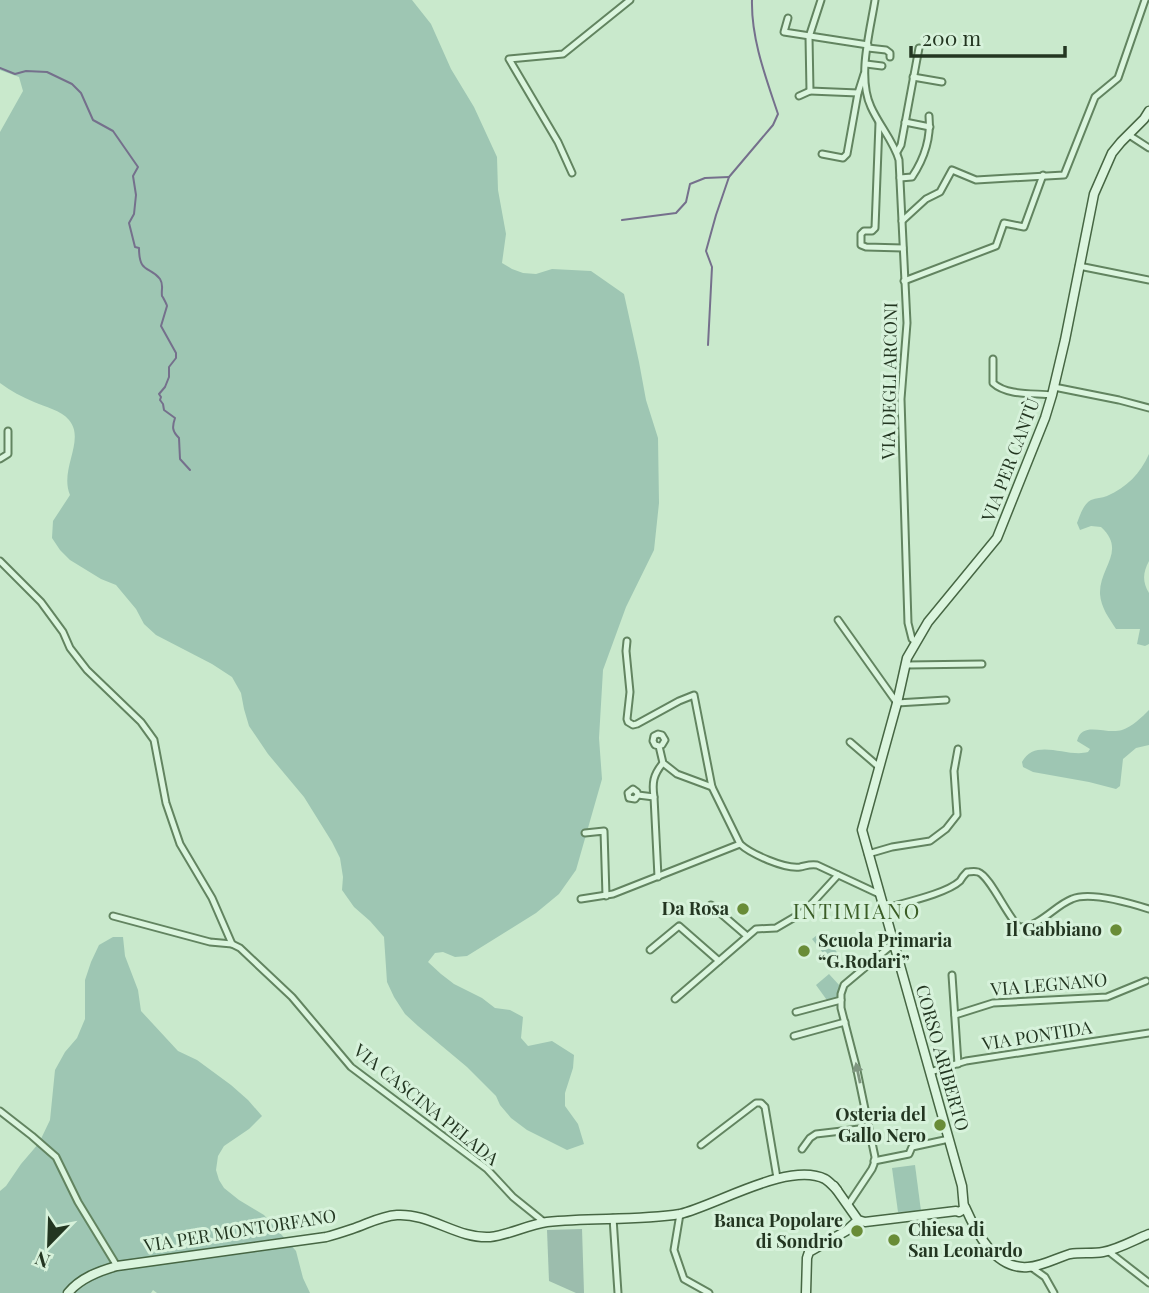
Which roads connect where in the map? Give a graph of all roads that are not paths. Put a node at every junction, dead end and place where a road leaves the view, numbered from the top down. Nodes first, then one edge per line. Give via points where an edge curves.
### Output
1 (630, 0) edge
2 (821, 0) edge
3 (875, 0) edge
4 (1145, 0) edge
5 (788, 18) dead end
6 (809, 37) junction
7 (868, 47) junction
8 (919, 48) dead end
9 (890, 57) dead end
10 (882, 66) dead end
11 (865, 68) junction
12 (913, 77) junction
13 (942, 82) dead end
14 (810, 91) junction
15 (858, 93) junction
16 (799, 96) dead end
17 (1149, 111) edge
18 (929, 116) dead end
19 (905, 122) junction
20 (879, 123) junction
21 (930, 127) junction
22 (1129, 135) junction
23 (1149, 148) edge
24 (897, 152) junction
25 (822, 154) dead end
26 (572, 173) dead end
27 (1043, 175) junction
28 (900, 178) junction
29 (902, 222) junction
30 (903, 247) junction
31 (1079, 266) junction
32 (1149, 280) edge
33 (904, 281) junction
34 (993, 359) dead end
35 (1053, 391) junction
36 (1149, 408) edge
37 (9, 431) dead end
38 (0, 459) edge
39 (0, 561) edge
40 (838, 620) dead end
41 (928, 622) junction
42 (908, 624) junction
43 (921, 628) junction
44 (914, 640) junction
45 (627, 641) dead end
46 (907, 661) junction
47 (982, 664) dead end
48 (946, 700) dead end
49 (897, 703) junction
50 (850, 742) dead end
51 (659, 746) dead end
52 (958, 749) dead end
53 (663, 763) junction
54 (879, 767) junction
55 (712, 788) junction
56 (638, 795) dead end
57 (654, 797) junction
58 (584, 832) dead end
59 (740, 844) junction
60 (868, 854) junction
61 (838, 875) junction
62 (658, 877) junction
63 (879, 894) junction
64 (606, 896) junction
65 (581, 899) dead end
66 (883, 909) junction
67 (1149, 909) edge
68 (705, 914) dead end
69 (113, 916) dead end
70 (747, 936) junction
71 (232, 944) junction
72 (893, 944) junction
73 (650, 950) dead end
74 (719, 961) junction
75 (953, 975) dead end
76 (1146, 981) dead end
77 (675, 999) dead end
78 (841, 1000) junction
79 (796, 1012) dead end
80 (955, 1015) junction
81 (845, 1022) junction
82 (1149, 1033) edge
83 (794, 1036) dead end
84 (958, 1064) junction
85 (930, 1072) junction
86 (0, 1111) edge
87 (871, 1136) junction
88 (949, 1139) junction
89 (701, 1145) dead end
90 (802, 1149) dead end
91 (874, 1161) junction
92 (777, 1178) junction
93 (848, 1204) junction
94 (959, 1207) junction
95 (680, 1214) junction
96 (613, 1219) junction
97 (882, 1219) junction
98 (858, 1220) junction
99 (544, 1222) junction
100 (1149, 1234) edge
101 (1108, 1251) junction
102 (117, 1266) junction
103 (1031, 1267) junction
104 (1149, 1283) edge
105 (68, 1293) edge
106 (618, 1293) edge
107 (709, 1293) edge
108 (806, 1293) edge
109 (1054, 1293) edge

1 - 26 street via 563,54 509,59
2 - 6 street
3 - 7 street, VIA DEGLI ARCONI
4 - 27 street via 1118,78 1095,97 1064,175
5 - 6 street via 784,32
6 - 7 street
6 - 14 street
7 - 9 street via 886,50
7 - 11 street, VIA DEGLI ARCONI
8 - 12 street
10 - 11 street
11 - 15 street
11 - 20 street, VIA DEGLI ARCONI via 869,104
12 - 13 street
12 - 19 street
14 - 15 street
14 - 16 street
15 - 25 street via 846,154 842,158
17 - 22 street, VIA PER CANTÙ
18 - 21 street
19 - 21 street
19 - 24 street
20 - 24 street, VIA DEGLI ARCONI
20 - 30 street via 875,228 861,234 861,245
21 - 28 street via 916,172
22 - 23 street
22 - 31 street, VIA PER CANTÙ via 1112,153 1094,194
24 - 28 street, VIA DEGLI ARCONI
27 - 29 street via 976,180 952,170 940,192
27 - 33 street via 1024,227 1004,223 996,246
28 - 29 street, VIA DEGLI ARCONI
29 - 30 street, VIA DEGLI ARCONI
30 - 33 street, VIA DEGLI ARCONI
31 - 32 street
31 - 35 street, VIA PER CANTÙ
33 - 42 street, VIA DEGLI ARCONI via 907,323 901,399
34 - 35 street via 993,383 999,389
35 - 36 street
35 - 41 street, VIA PER CANTÙ via 997,538
37 - 38 street via 8,454
39 - 71 street, VIA CASCINA PELADA via 41,602 87,670 154,740 166,803 180,844
40 - 49 street
41 - 43 street
41 - 44 street, VIA PER CANTÙ
42 - 43 street via 912,629
42 - 44 street, VIA DEGLI ARCONI
43 - 44 street
44 - 46 street, VIA PER CANTÙ
45 - 55 street via 631,692 627,719 637,724 694,695
46 - 47 street
46 - 49 street, VIA PER CANTÙ
48 - 49 street
49 - 54 street, VIA PER CANTÙ
50 - 54 street
51 - 53 street
52 - 60 street via 954,771 957,815 946,829 930,841
53 - 55 street
53 - 57 street via 654,774
54 - 60 street, VIA PER CANTÙ via 862,830
55 - 59 street
56 - 57 street
57 - 62 street
58 - 64 street via 604,831
59 - 61 street via 784,865 817,865
59 - 62 street
60 - 63 street, VIA PER CANTÙ
61 - 63 street
61 - 70 street via 805,911 776,928 756,929
62 - 64 street
63 - 66 street, CORSO ARIBERTO
64 - 65 street
66 - 67 street via 954,885 967,872 986,877 1019,927 1037,922 1081,896
66 - 72 street, CORSO ARIBERTO
68 - 70 street via 711,905
69 - 71 street
70 - 74 street
71 - 99 street, VIA CASCINA PELADA via 292,997 351,1067 487,1169
72 - 78 street via 844,985
72 - 85 street, CORSO ARIBERTO
73 - 74 street via 679,926
74 - 77 street
75 - 80 street
76 - 80 street, VIA LEGNANO via 1107,997 993,1003
78 - 79 street
78 - 81 street
80 - 84 street
81 - 83 street
87 -> 81 street
82 - 84 street, VIA PONTIDA
84 - 85 street, VIA PONTIDA
85 - 88 street, CORSO ARIBERTO
86 - 102 street via 56,1157
87 - 90 street via 859,1129 816,1134
87 - 91 street
88 - 91 street
88 - 94 street, CORSO ARIBERTO via 963,1191
89 - 92 street via 761,1102
91 - 93 street
92 - 93 street, VIA PER MONTORFANO via 824,1178
92 - 95 street, VIA PER MONTORFANO
93 - 97 street via 859,1214
93 - 98 street
94 - 97 street
94 - 103 street via 1000,1259
95 - 96 street, VIA PER MONTORFANO
95 - 107 street via 674,1250 684,1279
96 - 99 street, VIA PER MONTORFANO
96 - 106 street
97 - 98 street
98 - 108 street via 807,1255
99 - 102 street, VIA PER MONTORFANO via 490,1237 398,1215 326,1237
100 - 101 street
101 - 103 street via 1072,1254
101 - 104 street
102 - 105 street, VIA PER MONTORFANO via 88,1276
103 - 109 street via 1045,1277

